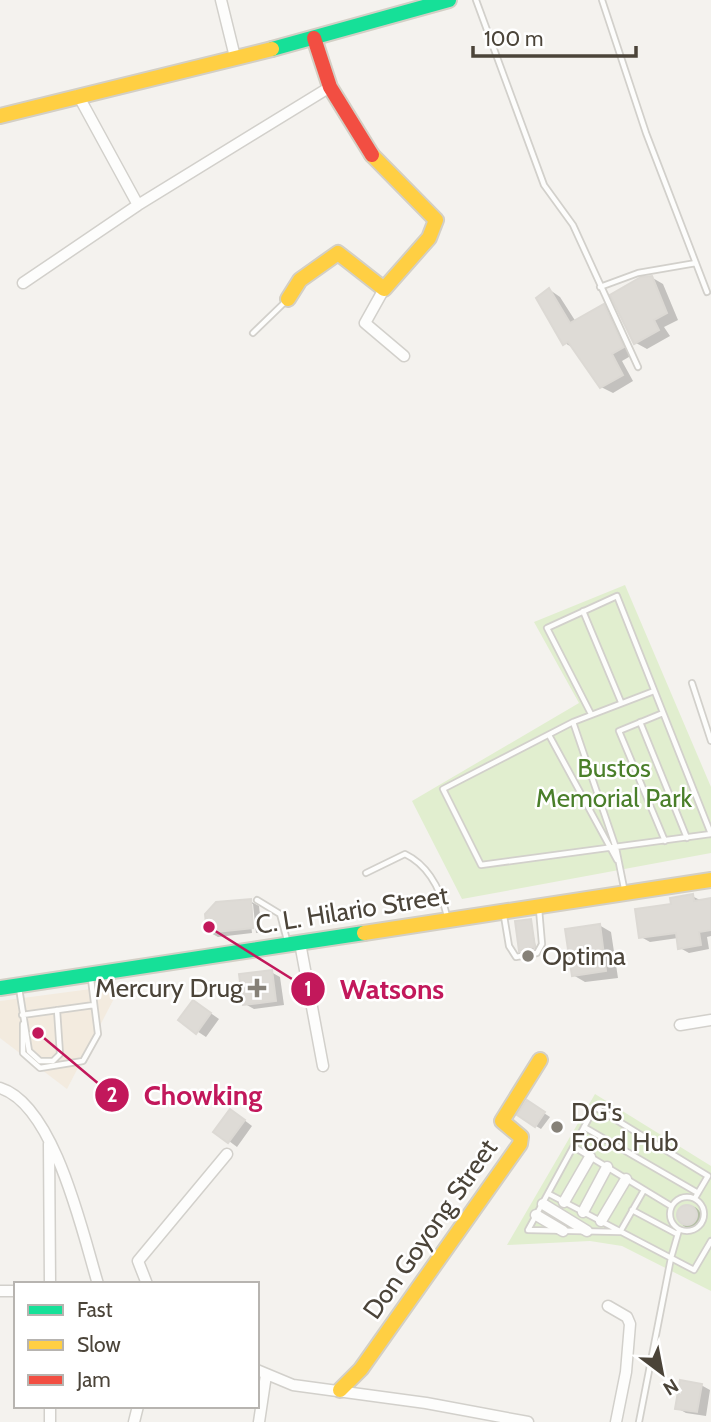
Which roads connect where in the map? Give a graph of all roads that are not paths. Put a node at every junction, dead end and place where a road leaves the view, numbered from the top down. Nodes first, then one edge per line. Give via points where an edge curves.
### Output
1 (221, 0) edge
2 (449, 0) edge
3 (475, 0) edge
4 (602, 0) edge
5 (314, 38) junction
6 (235, 57) junction
7 (330, 87) junction
8 (78, 95) junction
9 (0, 116) edge
10 (138, 205) junction
11 (696, 263) junction
12 (23, 283) dead end
13 (600, 288) junction
14 (384, 289) junction
15 (707, 292) dead end
16 (288, 299) joint
17 (253, 333) dead end
18 (404, 356) dead end
19 (638, 367) dead end
20 (583, 611) junction
21 (692, 683) dead end
22 (654, 691) junction
23 (621, 702) junction
24 (663, 713) junction
25 (591, 714) junction
26 (573, 722) junction
27 (640, 722) junction
28 (549, 735) junction
29 (711, 741) edge
30 (711, 834) edge
31 (687, 838) junction
32 (665, 841) junction
33 (613, 849) junction
34 (366, 873) dead end
35 (711, 880) edge
36 (625, 892) junction
37 (257, 900) dead end
38 (539, 906) junction
39 (503, 912) junction
40 (449, 921) junction
41 (294, 944) junction
42 (90, 973) junction
43 (19, 985) junction
44 (0, 988) edge
45 (94, 1005) junction
46 (57, 1010) junction
47 (22, 1015) junction
48 (711, 1020) edge
49 (23, 1024) junction
50 (680, 1025) dead end
51 (540, 1060) dead end
52 (323, 1066) dead end
53 (0, 1088) edge
54 (584, 1127) junction
55 (48, 1138) junction
56 (574, 1147) junction
57 (227, 1154) dead end
58 (590, 1157) junction
59 (607, 1167) junction
60 (709, 1177) edge
61 (626, 1179) junction
62 (644, 1190) junction
63 (549, 1194) junction
64 (696, 1196) junction
65 (564, 1202) junction
66 (543, 1204) junction
67 (711, 1205) edge
68 (671, 1206) junction
69 (702, 1206) junction
70 (632, 1210) junction
71 (583, 1212) junction
72 (536, 1215) junction
73 (601, 1222) junction
74 (563, 1231) junction
75 (587, 1231) junction
76 (620, 1232) junction
77 (678, 1232) junction
78 (711, 1241) edge
79 (671, 1258) junction
80 (50, 1282) edge
81 (97, 1282) edge
82 (147, 1282) edge
83 (608, 1306) dead end
84 (262, 1373) edge
85 (340, 1390) junction
86 (259, 1422) edge
87 (528, 1422) edge
88 (616, 1422) edge
89 (639, 1422) edge

1 - 6 street
2 - 5 street
3 - 13 lane via 544,185 573,225
4 - 11 lane
5 - 6 street
5 - 7 street
6 - 8 street
7 - 10 street
7 - 14 street via 365,148 436,220 429,238
8 - 9 street
8 - 10 street
10 - 12 street
11 - 13 lane via 638,273
11 - 15 lane
13 - 19 lane
14 - 16 street via 338,253 300,280
14 - 18 street via 365,323
16 - 17 lane
20 - 22 lane via 617,596
20 - 23 lane
20 - 25 lane via 547,628
21 - 29 lane
22 - 23 lane
22 - 24 lane
23 - 25 lane
24 - 27 lane
24 - 30 lane
25 - 26 lane
26 - 28 lane
26 - 33 lane
27 - 31 lane
27 - 32 lane via 619,731
28 - 33 lane
28 - 33 lane via 443,789 481,865
30 - 31 lane
31 - 32 lane
32 - 33 lane
33 - 36 lane
34 - 40 lane via 405,854 415,859 441,893
35 - 36 street, C. L. Hilario Street
36 - 38 street, C. L. Hilario Street
37 - 41 lane via 280,914
38 - 39 street, C. L. Hilario Street
38 - 39 lane via 542,944 537,953 516,957 509,946
39 - 40 street, C. L. Hilario Street
40 - 41 street, C. L. Hilario Street
41 - 42 street, C. L. Hilario Street
41 - 52 street
42 - 43 street, C. L. Hilario Street
42 - 45 lane
43 - 44 street, C. L. Hilario Street
43 - 47 lane
45 - 46 lane
45 - 49 lane via 98,1034 83,1061 40,1068 23,1053
46 - 47 lane
46 - 49 lane via 61,1048 53,1061 40,1061 29,1051
47 - 49 lane
48 - 50 street
51 - 85 street, Don Goyong Street via 502,1121 521,1137 520,1144 360,1369
53 - 55 street via 26,1107
54 - 56 lane
54 - 60 lane via 595,1107
54 - 64 lane
55 - 80 street
55 - 81 street via 68,1184
56 - 58 lane
56 - 63 lane
57 - 82 street via 138,1261
58 - 59 lane
58 - 65 street
59 - 61 lane
59 - 71 street
60 - 64 lane
61 - 62 lane
61 - 73 street
62 - 68 lane
62 - 70 lane
63 - 65 lane
63 - 66 lane
64 - 68 lane via 684,1197
64 - 69 lane
65 - 71 lane
66 - 72 lane
66 - 75 street
67 - 69 lane
68 - 77 lane
69 - 77 lane via 700,1226
70 - 76 lane
70 - 77 lane
71 - 73 lane
72 - 74 street
72 - 74 lane via 528,1230
73 - 76 lane
74 - 75 lane
75 - 76 lane
76 - 79 lane
77 - 79 lane
78 - 79 lane via 694,1270
79 - 89 lane
83 - 88 street via 627,1317 630,1324
84 - 85 street via 293,1385
84 - 86 street
85 - 87 street

